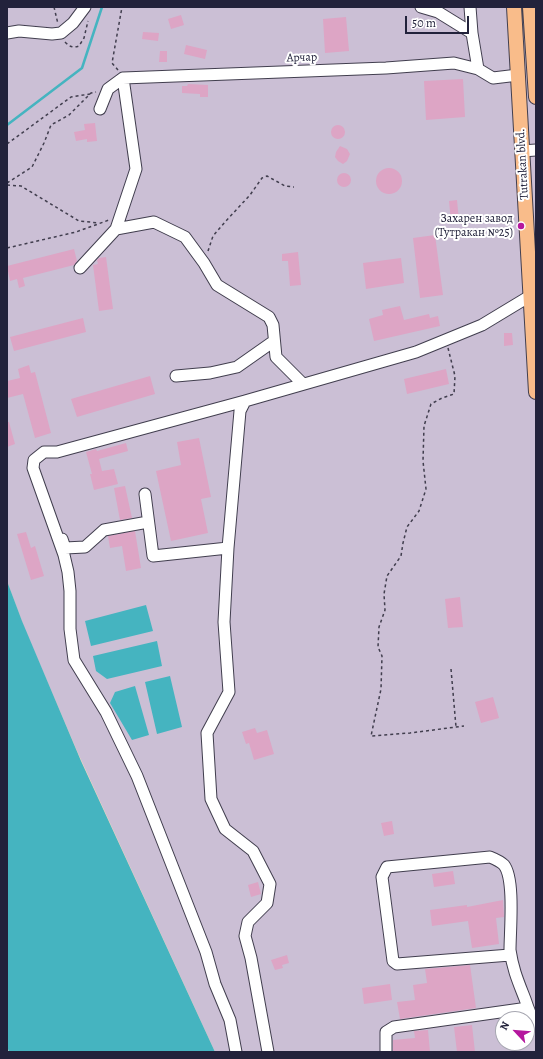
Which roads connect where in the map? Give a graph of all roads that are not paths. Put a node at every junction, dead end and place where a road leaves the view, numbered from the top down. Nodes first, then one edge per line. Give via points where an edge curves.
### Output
1 (85, 7) edge
2 (421, 7) edge
3 (470, 7) edge
4 (514, 7) edge
5 (530, 7) edge
6 (7, 33) edge
7 (472, 33) junction
8 (478, 69) junction
9 (535, 74) edge
10 (518, 75) junction
11 (123, 78) junction
12 (536, 97) edge
13 (100, 109) dead end
14 (529, 150) edge
15 (116, 229) junction
16 (80, 268) dead end
17 (530, 296) junction
18 (274, 341) junction
19 (176, 376) dead end
20 (303, 384) junction
21 (536, 392) edge
22 (245, 400) junction
23 (44, 452) junction
24 (145, 494) dead end
25 (148, 522) junction
26 (228, 548) junction
27 (510, 955) junction
28 (528, 1008) junction
29 (536, 1026) edge
30 (236, 1052) edge
31 (268, 1052) edge
32 (386, 1052) edge

1 - 6 street via 73,23 61,33
2 - 7 street via 438,12
3 - 7 street
4 - 10 main road, Tutrakan blvd.
5 - 9 main road
7 - 8 street
8 - 10 street, Арчар via 493,78
8 - 11 street, Арчар via 454,63
9 - 12 main road
10 - 14 main road, Tutrakan blvd.
11 - 13 street via 108,89
11 - 15 street via 136,169
14 - 17 main road, Tutrakan blvd.
15 - 16 street
15 - 18 street via 154,222 185,237 217,285 269,317 273,325
17 - 20 street via 482,325 416,352
17 - 21 main road, Tutrakan blvd.
18 - 19 street via 237,367
18 - 20 street via 276,357
20 - 22 street
22 - 23 street via 57,452
22 - 26 street via 240,411
23 - 25 street via 41,471 65,548 85,547 104,530
23 - 30 street via 34,460 33,468 68,572 71,648 74,660 106,712 137,776 206,952 215,984 230,1020
24 - 25 street
25 - 26 street via 153,556
26 - 31 street via 224,622 230,692 207,733 211,799 225,829 253,852 270,884 267,903 248,922 245,936
27 - 27 street via 511,906 508,873 498,860 490,857 387,867 382,877 393,961 397,964
27 - 28 street
28 - 29 street
28 - 32 street via 394,1027 386,1032

